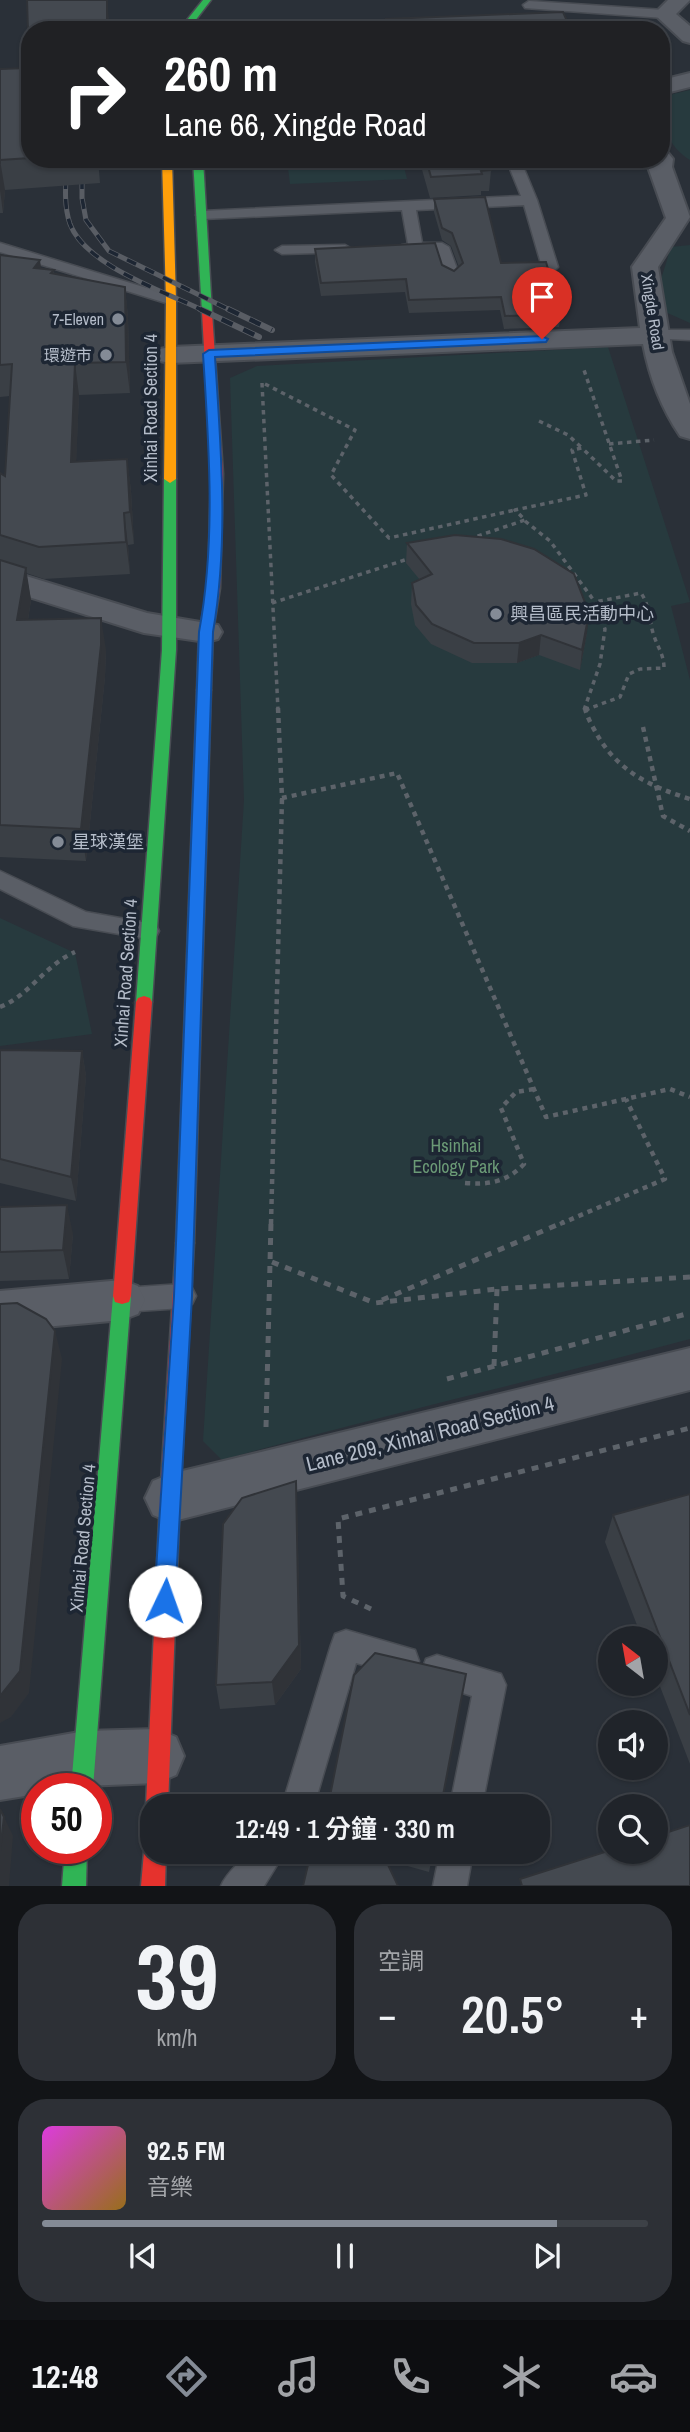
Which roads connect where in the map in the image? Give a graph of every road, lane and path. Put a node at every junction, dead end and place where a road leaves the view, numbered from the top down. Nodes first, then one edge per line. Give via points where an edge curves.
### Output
1 (207, 0) edge
2 (681, 0) edge
3 (529, 5) dead end
4 (664, 14) junction
5 (190, 21) edge
6 (690, 37) edge
7 (690, 80) edge
8 (670, 85) edge
9 (166, 168) edge
10 (199, 168) edge
11 (517, 168) edge
12 (660, 168) edge
13 (530, 201) junction
14 (408, 206) junction
15 (203, 215) junction
16 (0, 247) edge
17 (389, 248) edge
18 (416, 248) junction
19 (362, 249) edge
20 (282, 250) dead end
21 (550, 267) edge
22 (452, 277) edge
23 (171, 300) junction
24 (654, 334) junction
25 (690, 335) edge
26 (209, 354) junction
27 (170, 355) junction
28 (582, 365) dead end
29 (260, 375) dead end
30 (261, 383) junction
31 (540, 421) dead end
32 (690, 430) edge
33 (655, 440) dead end
34 (610, 444) junction
35 (582, 448) junction
36 (515, 510) junction
37 (525, 520) junction
38 (462, 541) edge
39 (411, 558) edge
40 (0, 578) edge
41 (595, 602) junction
42 (272, 603) junction
43 (168, 626) junction
44 (206, 632) junction
45 (584, 710) junction
46 (643, 727) dead end
47 (656, 789) junction
48 (282, 798) junction
49 (690, 799) edge
50 (690, 831) edge
51 (0, 879) edge
52 (148, 931) junction
53 (86, 949) dead end
54 (0, 1007) edge
55 (534, 1089) junction
56 (690, 1097) edge
57 (626, 1099) junction
58 (465, 1183) dead end
59 (272, 1262) junction
60 (690, 1277) edge
61 (497, 1289) junction
62 (183, 1296) junction
63 (122, 1300) junction
64 (375, 1303) junction
65 (0, 1311) edge
66 (690, 1313) edge
67 (494, 1366) junction
68 (690, 1369) edge
69 (440, 1381) dead end
70 (279, 1423) dead end
71 (690, 1428) edge
72 (170, 1498) junction
73 (377, 1612) dead end
74 (0, 1773) edge
75 (21, 1773) edge
76 (83, 1773) edge
77 (112, 1776) edge
78 (157, 1781) edge
79 (302, 1794) edge
80 (468, 1794) edge
81 (75, 1864) edge
82 (154, 1864) edge
83 (260, 1864) edge
84 (455, 1864) edge
85 (74, 1886) edge
86 (153, 1886) edge
87 (238, 1886) edge
88 (450, 1886) edge

1 - 5 main road
2 - 4 street
3 - 4 lane
4 - 6 street
7 - 8 street
9 - 23 main road, Xinhai Road Section 4
10 - 15 main road
11 - 13 lane
12 - 24 street, Xingde Road via 678,218 645,267
13 - 14 lane
13 - 21 lane
14 - 15 lane
14 - 18 lane
15 - 26 main road
16 - 23 lane
17 - 18 lane
18 - 22 lane via 442,247
19 - 20 lane
23 - 27 main road, Xinhai Road Section 4
24 - 25 lane
24 - 26 street
24 - 32 street, Xingde Road via 664,377
26 - 27 street
26 - 44 main road via 217,474 214,588
27 - 43 main road, Xinhai Road Section 4
28 - 34 path
29 - 30 path
30 - 36 path via 355,430 331,475 389,538
30 - 42 path
31 - 35 path
33 - 34 path
34 - 35 path via 622,481 616,481
35 - 36 path via 572,450 586,495
36 - 37 path
37 - 38 path
37 - 41 path via 550,541
39 - 42 path
40 - 43 street via 144,623
41 - 45 path via 606,629
41 - 45 path via 640,593 646,600 664,668 629,674 620,697
42 - 48 path
43 - 44 street
43 - 52 main road, Xinhai Road Section 4
44 - 62 main road
45 - 47 path via 601,744 627,773
46 - 47 path
47 - 49 path
47 - 50 path via 663,816
48 - 55 path via 397,773
48 - 59 path
51 - 52 lane via 80,920
52 - 63 main road, Xinhai Road Section 4
53 - 54 path via 61,956 13,1004
55 - 57 path via 546,1117
55 - 58 path via 516,1092 501,1108 524,1164 497,1184
56 - 57 path via 670,1089
57 - 64 path via 665,1179
59 - 64 path
59 - 70 path via 266,1427
60 - 61 path
61 - 64 path
61 - 67 path
62 - 63 lane
62 - 72 main road
63 - 65 street
63 - 76 main road, Xinhai Road Section 4
66 - 67 path
67 - 69 path
68 - 72 street, Lane 209, Xinhai Road Section 4
71 - 73 path via 338,1519 343,1596
72 - 78 main road
74 - 75 street
77 - 78 street
79 - 80 lane via 346,1645 490,1685
81 - 85 main road
82 - 86 main road
83 - 87 lane
84 - 88 lane

